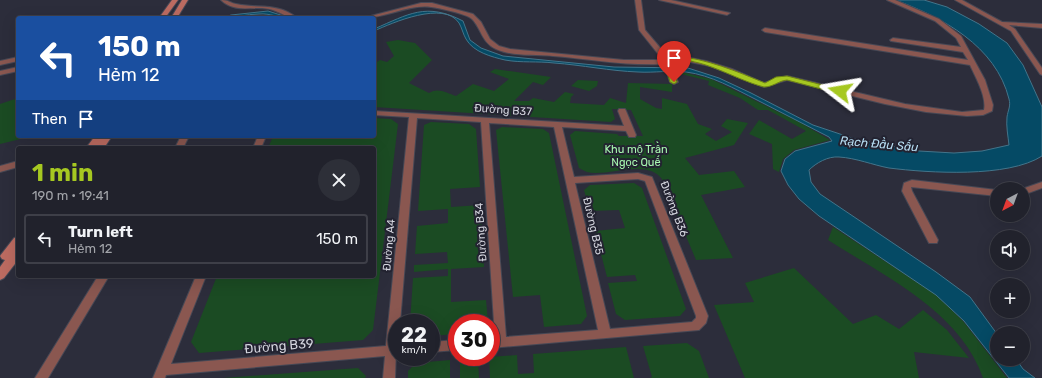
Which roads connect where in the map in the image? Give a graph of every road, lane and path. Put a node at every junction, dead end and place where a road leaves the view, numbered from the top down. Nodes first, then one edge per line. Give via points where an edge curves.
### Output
1 (175, 0) edge
2 (185, 0) edge
3 (224, 0) edge
4 (638, 0) edge
5 (662, 0) edge
6 (890, 0) edge
7 (958, 0) edge
8 (434, 3) edge
9 (727, 13) dead end
10 (163, 16) edge
11 (175, 16) edge
12 (290, 16) edge
13 (374, 16) edge
14 (1002, 23) junction
15 (1042, 26) edge
16 (765, 30) dead end
17 (893, 40) dead end
18 (966, 50) junction
19 (16, 60) edge
20 (667, 61) junction
21 (0, 63) edge
22 (972, 63) junction
23 (16, 69) edge
24 (0, 73) edge
25 (1042, 73) edge
26 (673, 80) dead end
27 (622, 111) dead end
28 (376, 113) edge
29 (413, 115) junction
30 (486, 120) junction
31 (557, 124) junction
32 (105, 138) edge
33 (95, 146) edge
34 (16, 165) edge
35 (1, 169) edge
36 (570, 180) junction
37 (1042, 185) edge
38 (1030, 189) edge
39 (990, 191) edge
40 (933, 240) dead end
41 (16, 244) edge
42 (16, 255) edge
43 (0, 264) edge
44 (0, 275) edge
45 (103, 278) edge
46 (201, 278) edge
47 (397, 314) edge
48 (495, 314) edge
49 (606, 333) junction
50 (500, 342) edge
51 (388, 351) edge
52 (391, 366) edge
53 (161, 374) edge
54 (41, 378) edge
55 (388, 378) edge

1 - 10 main road
2 - 11 main road
3 - 12 street via 233,6 273,8
4 - 20 street via 642,30
5 - 9 street
6 - 18 street via 937,20 959,37
7 - 14 street
8 - 13 street
8 - 20 street via 471,15 489,42 508,50 610,61
14 - 15 street
14 - 25 street via 1016,34
16 - 22 street
17 - 18 street
18 - 22 street
19 - 21 street
20 - 22 street via 676,58 706,63 764,85 787,78 911,108 980,114 988,111 989,105
20 - 26 street
23 - 24 street
27 - 31 street, Đường B37 via 631,132
28 - 29 street, Đường B37
29 - 30 street, Đường B37
29 - 47 street, Đường A4
30 - 31 street, Đường B37
30 - 48 street, Đường B34
31 - 36 street, Đường B35
32 - 33 main road
34 - 35 street
36 - 49 street, Đường B35
36 - 49 street, Đường B36 via 638,176 649,179 702,316 695,327
37 - 38 street
39 - 40 street via 912,183 907,185 907,191
41 - 43 main road
42 - 44 main road
45 - 54 street
46 - 53 street
49 - 50 street
51 - 53 street, Đường B39
52 - 55 street, Đường A4

